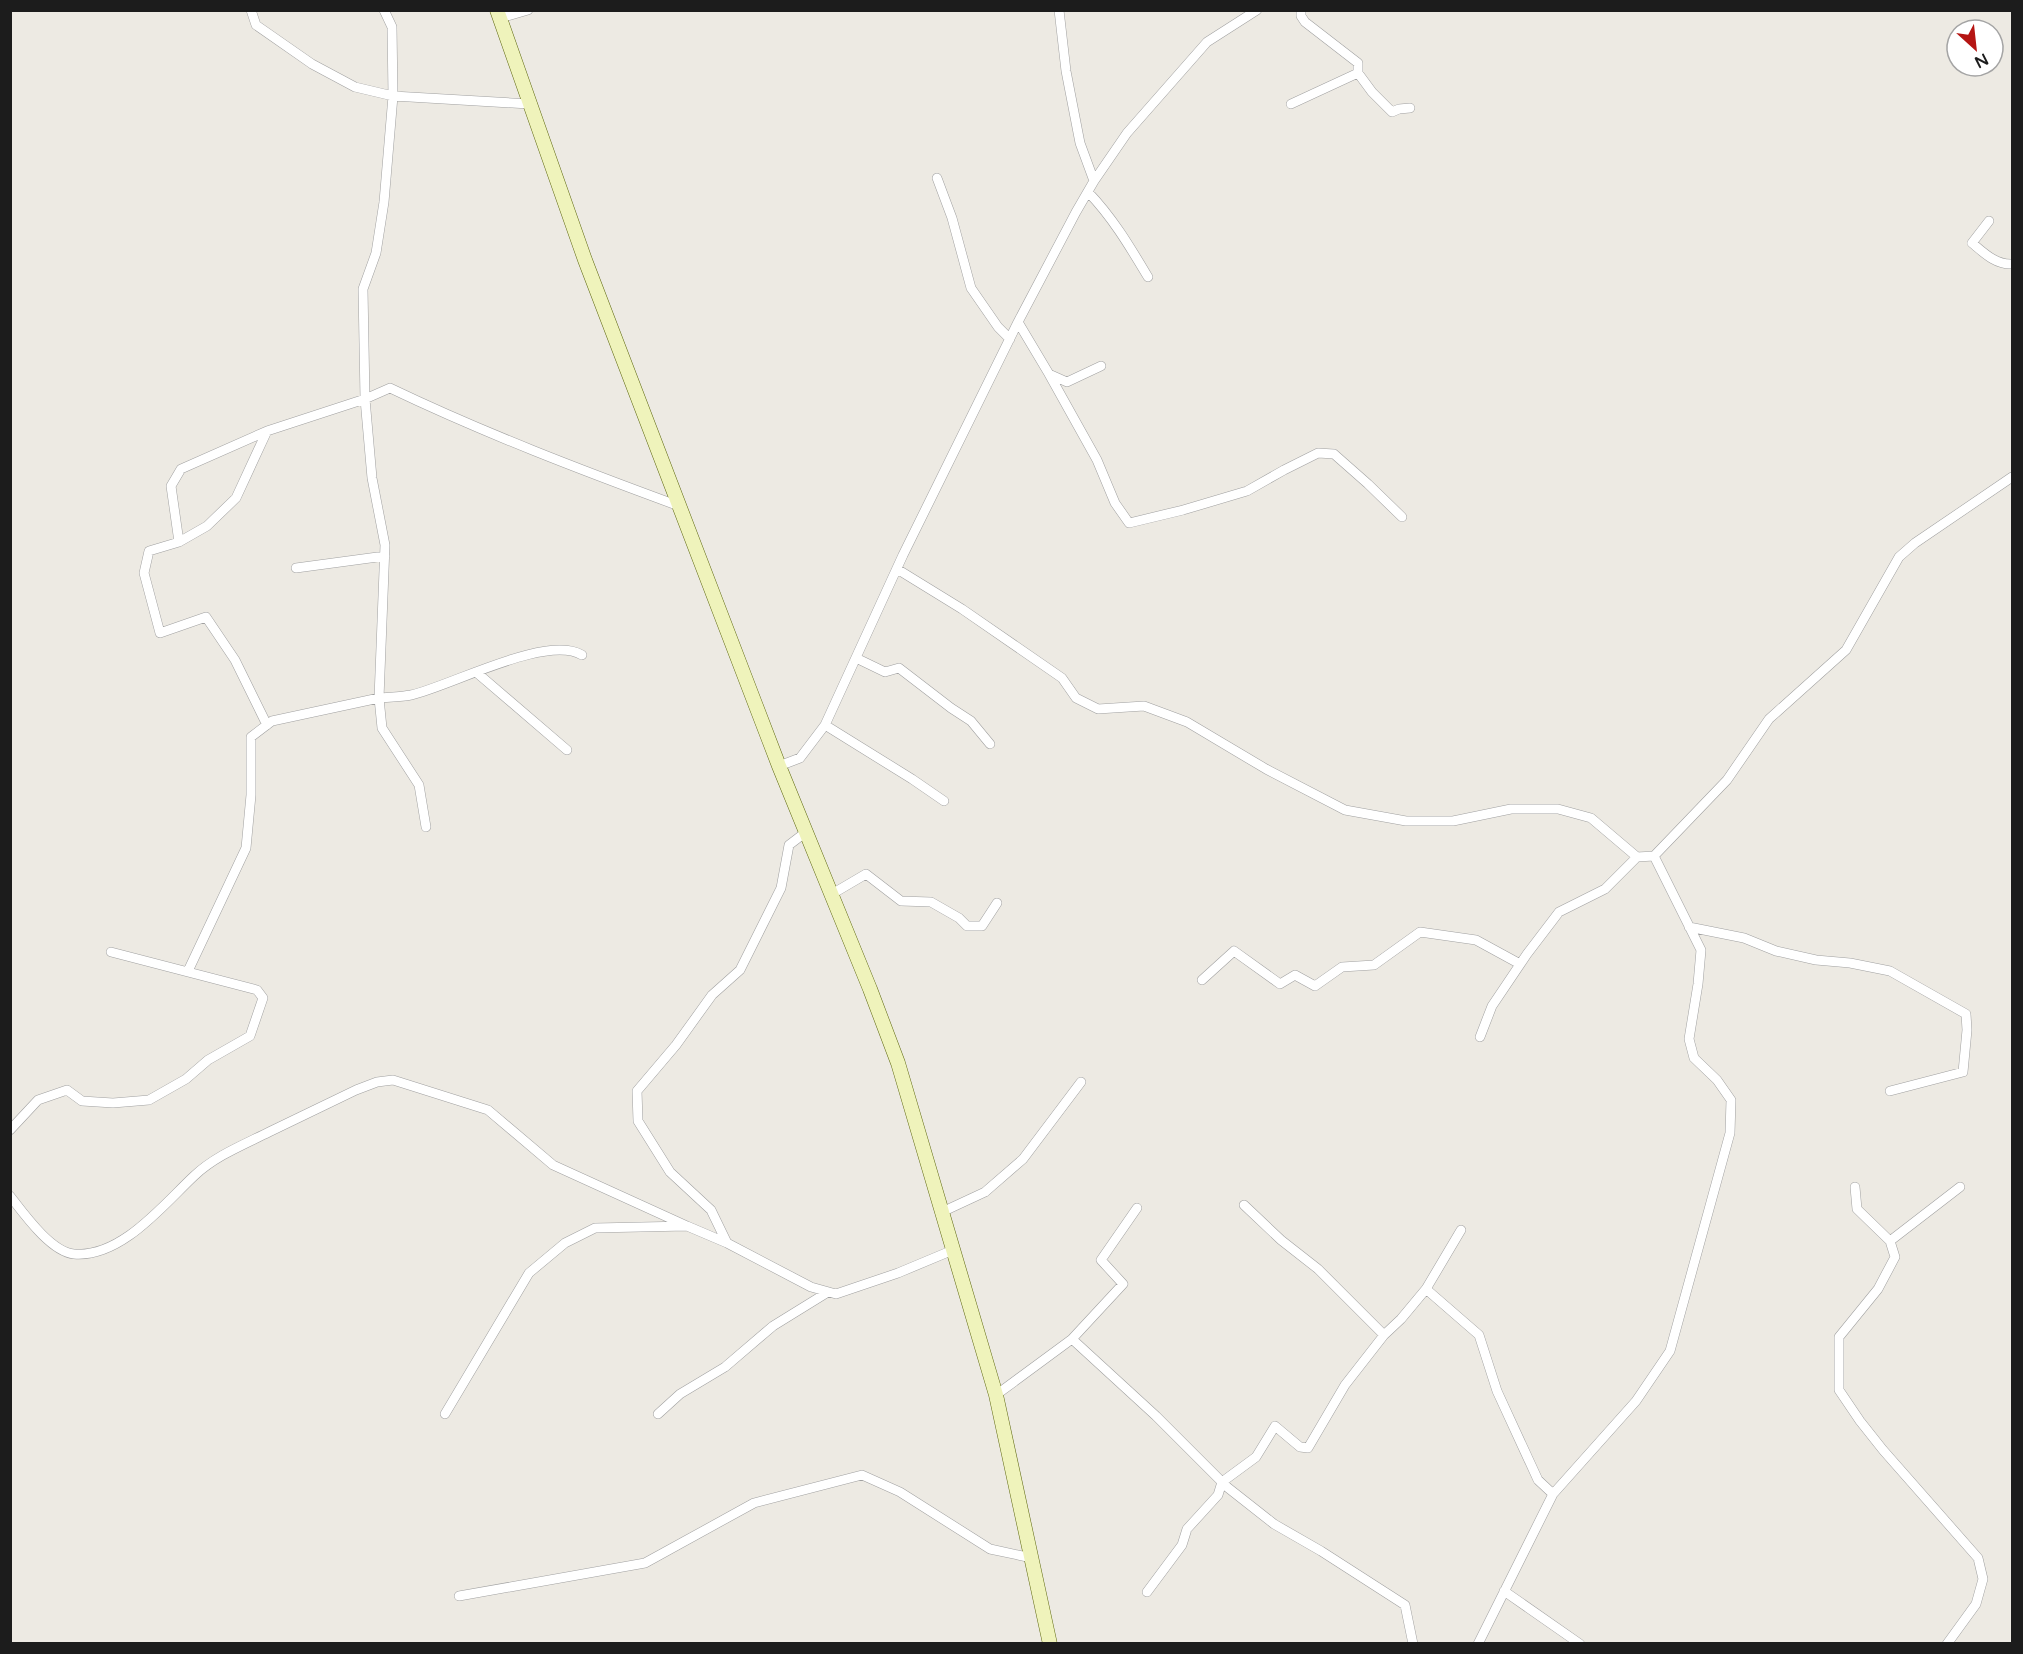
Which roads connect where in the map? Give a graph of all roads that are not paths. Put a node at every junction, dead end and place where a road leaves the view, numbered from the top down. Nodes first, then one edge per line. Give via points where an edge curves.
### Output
1 (251, 10) edge
2 (384, 10) edge
3 (528, 10) edge
4 (1059, 10) edge
5 (1257, 10) edge
6 (1301, 10) edge
7 (498, 14) edge
8 (1358, 73) junction
9 (393, 96) junction
10 (529, 104) junction
11 (1291, 104) dead end
12 (1410, 108) dead end
13 (937, 178) dead end
14 (1094, 181) junction
15 (1088, 192) junction
16 (1989, 221) dead end
17 (2013, 264) edge
18 (1149, 277) dead end
19 (1018, 322) junction
20 (1010, 339) junction
21 (1101, 366) dead end
22 (1049, 374) junction
23 (365, 399) junction
24 (267, 431) junction
25 (2013, 477) edge
26 (679, 506) junction
27 (1402, 517) dead end
28 (179, 542) junction
29 (385, 556) junction
30 (296, 568) dead end
31 (897, 569) junction
32 (582, 655) dead end
33 (856, 658) junction
34 (476, 672) junction
35 (379, 698) junction
36 (267, 725) junction
37 (825, 725) junction
38 (990, 744) dead end
39 (567, 750) dead end
40 (779, 766) junction
41 (944, 801) dead end
42 (426, 827) dead end
43 (806, 832) junction
44 (1654, 856) junction
45 (1637, 857) junction
46 (832, 894) junction
47 (997, 903) dead end
48 (1689, 927) junction
49 (111, 952) dead end
50 (1520, 964) junction
51 (188, 971) junction
52 (1202, 980) dead end
53 (1480, 1037) dead end
54 (1081, 1082) dead end
55 (1890, 1091) dead end
56 (10, 1130) edge
57 (1855, 1187) dead end
58 (1960, 1187) dead end
59 (10, 1196) edge
60 (1244, 1205) dead end
61 (1137, 1208) dead end
62 (942, 1212) junction
63 (687, 1226) junction
64 (1461, 1230) dead end
65 (1890, 1241) junction
66 (727, 1243) junction
67 (953, 1250) junction
68 (1426, 1289) junction
69 (828, 1292) junction
70 (1384, 1335) junction
71 (1072, 1339) junction
72 (996, 1395) junction
73 (445, 1414) dead end
74 (658, 1414) dead end
75 (1222, 1482) junction
76 (1553, 1494) junction
77 (1032, 1558) junction
78 (1504, 1591) junction
79 (1147, 1592) dead end
80 (459, 1596) dead end
81 (1050, 1644) edge
82 (1413, 1644) edge
83 (1478, 1644) edge
84 (1580, 1644) edge
85 (1947, 1644) edge

1 - 9 street via 256,25 312,64 355,87
2 - 9 street via 392,27
3 - 7 street
4 - 14 street via 1080,143
5 - 14 street via 1207,42 1127,133
6 - 8 street via 1305,22 1358,63
7 - 10 main road
8 - 11 street
8 - 12 street via 1392,112
9 - 10 street
9 - 23 street via 384,202 376,253 363,289
10 - 26 main road
13 - 20 street via 971,288
14 - 15 street
15 - 18 street via 1121,231
15 - 19 street
16 - 17 street via 1972,243 1991,258
19 - 20 street
19 - 22 street
20 - 31 street
21 - 22 street via 1067,382
22 - 27 street via 1129,523 1247,491 1318,453 1334,454
23 - 24 street
23 - 26 street via 390,388 516,445
23 - 29 street via 372,478
24 - 28 street via 236,498 207,526
24 - 28 street via 181,469 171,486
25 - 44 street via 1899,557 1846,650 1769,719 1726,780
26 - 40 main road
28 - 36 street via 149,551 146,562 144,573 160,633 206,617 235,660
29 - 30 street
29 - 35 street
31 - 33 street
31 - 45 street via 1062,678 1076,698 1098,709 1144,706 1187,722 1345,810 1406,821 1453,820 1511,809 1558,809 1591,818
32 - 34 street via 556,649
33 - 37 street
33 - 38 street via 885,672 899,668 971,721
34 - 35 street via 411,695
34 - 39 street
35 - 36 street via 307,712
35 - 42 street via 382,728 419,785
36 - 51 street via 251,737 246,848
37 - 40 street via 800,758
37 - 41 street
40 - 43 main road
43 - 46 main road
43 - 66 street via 789,845 781,888 740,970 712,995 637,1091 638,1121 670,1172 711,1210
44 - 45 street
44 - 48 street
45 - 50 street via 1605,889 1558,912
46 - 47 street via 866,874 901,901 931,902 967,926 982,926
46 - 62 main road via 898,1063
48 - 55 street via 1744,938 1776,951 1816,960 1890,971 1966,1014 1963,1072
48 - 76 street via 1701,950 1689,1039 1694,1058 1731,1100 1730,1133 1670,1351 1636,1401
49 - 51 street
50 - 52 street via 1476,940 1420,932 1374,965 1342,967 1315,986 1295,975 1280,984 1234,951
50 - 53 street via 1492,1006
51 - 56 street via 258,990 263,999 250,1036 149,1100 82,1101 67,1090 38,1100
54 - 62 street via 1023,1158 985,1192
57 - 65 street via 1857,1209
58 - 65 street
59 - 63 street via 43,1235 62,1250 94,1253 119,1242 151,1218 195,1175 227,1152 356,1090 393,1080 488,1110 553,1165
60 - 70 street via 1318,1269
61 - 71 street via 1101,1260 1123,1284
62 - 67 main road
63 - 66 street
63 - 73 street via 595,1228 565,1243 529,1274
64 - 68 street
65 - 85 street via 1895,1257 1878,1289 1839,1336 1839,1390 1883,1450 1977,1558 1983,1579 1976,1605
66 - 69 street
67 - 69 street via 898,1273 836,1293
67 - 72 main road
68 - 70 street
68 - 76 street via 1479,1335 1510,1421 1538,1480
69 - 74 street via 773,1326 725,1367 680,1394
70 - 75 street via 1345,1385 1308,1448 1300,1448 1275,1426 1256,1457
71 - 72 street
71 - 75 street
72 - 77 main road
75 - 79 street via 1218,1495 1187,1529 1182,1545
75 - 82 street via 1274,1524 1405,1605
76 - 78 street
77 - 80 street via 990,1549 900,1492 862,1475 754,1503 645,1563
77 - 81 main road
78 - 83 street
78 - 84 street

